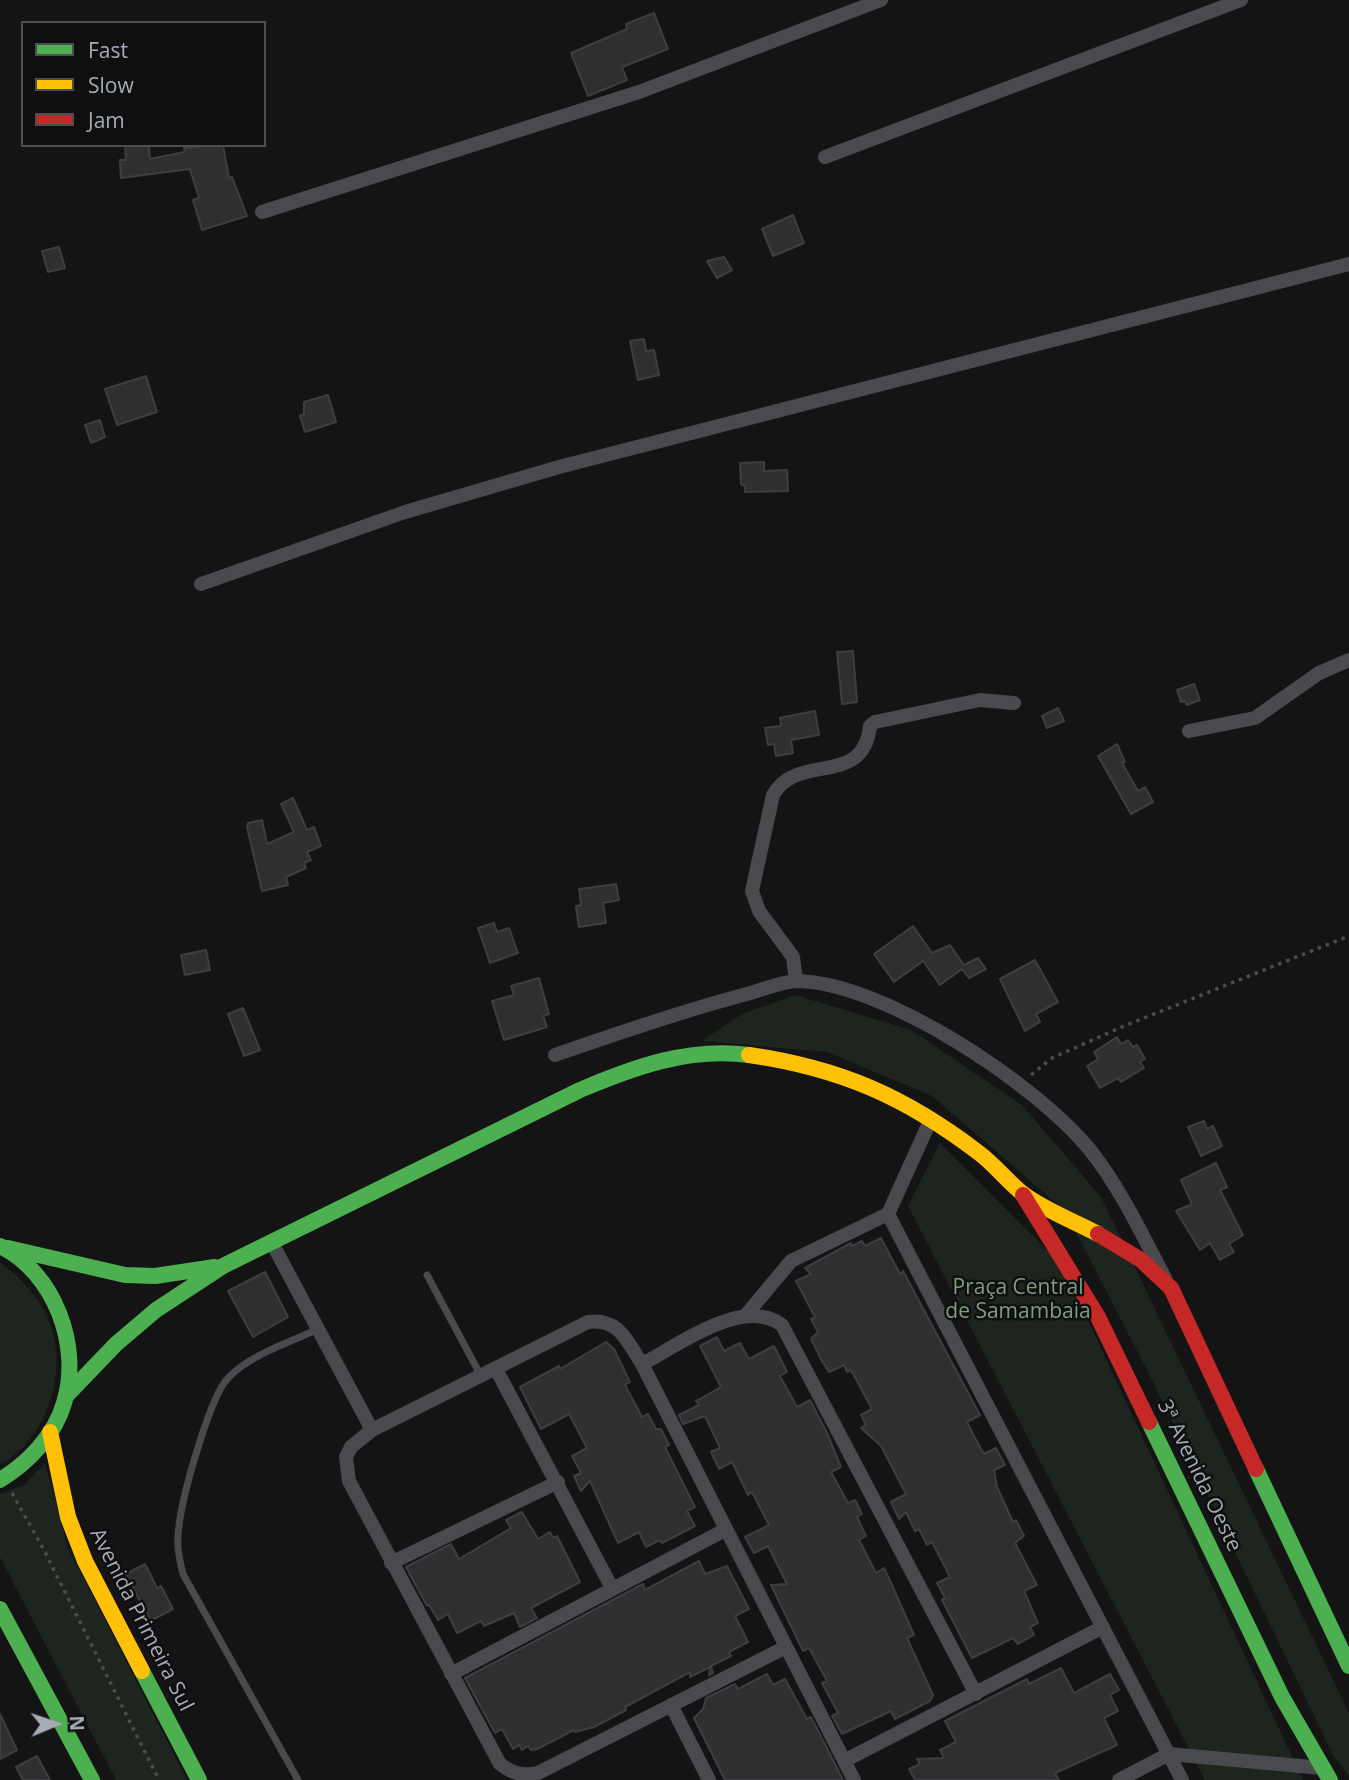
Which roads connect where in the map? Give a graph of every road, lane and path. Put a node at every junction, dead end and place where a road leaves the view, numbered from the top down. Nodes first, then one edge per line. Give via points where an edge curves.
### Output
1 (881, 0) edge
2 (1241, 0) edge
3 (825, 157) dead end
4 (262, 212) dead end
5 (1349, 264) edge
6 (201, 584) dead end
7 (1349, 660) edge
8 (1014, 703) dead end
9 (1189, 732) dead end
10 (1349, 936) edge
11 (796, 981) junction
12 (555, 1055) dead end
13 (1020, 1086) junction
14 (931, 1119) junction
15 (1023, 1194) junction
16 (888, 1214) junction
17 (272, 1243) junction
18 (3, 1247) edge
19 (223, 1266) junction
20 (428, 1275) dead end
21 (1171, 1288) junction
22 (746, 1315) junction
23 (320, 1328) junction
24 (642, 1364) junction
25 (496, 1369) junction
26 (481, 1377) junction
27 (67, 1395) junction
28 (372, 1430) junction
29 (50, 1432) junction
30 (2, 1480) edge
31 (558, 1482) junction
32 (725, 1530) junction
33 (391, 1563) junction
34 (612, 1588) junction
35 (0, 1609) edge
36 (1103, 1627) junction
37 (784, 1648) junction
38 (1349, 1666) edge
39 (451, 1674) junction
40 (976, 1694) junction
41 (671, 1705) junction
42 (1169, 1755) junction
43 (844, 1760) junction
44 (1326, 1774) edge
45 (92, 1780) edge
46 (159, 1780) edge
47 (199, 1780) edge
48 (298, 1780) edge
49 (709, 1780) edge
50 (855, 1780) edge
51 (1119, 1780) edge
52 (1182, 1780) edge

1 - 4 street via 639,92
2 - 3 street
5 - 6 street via 559,467 405,512
7 - 9 street via 1319,673 1255,718
8 - 11 street via 980,700 875,722 870,726 869,743 855,758 792,776 778,786 752,891 759,911 793,957
10 - 13 path via 1067,1051
11 - 12 street via 697,1007
11 - 13 street via 877,1000 967,1048
13 - 21 street via 1089,1149 1114,1184
14 - 15 street via 981,1154
14 - 16 street
14 - 17 street via 855,1079 796,1062 739,1054 693,1055 632,1068 580,1090
15 - 21 street via 1116,1244
15 - 44 street, 3ª Avenida Oeste via 1098,1317 1282,1697
16 - 22 street via 791,1261
16 - 36 street
17 - 19 street
17 - 23 street
18 - 19 street via 125,1275 155,1276
18 - 27 street via 40,1279 62,1319
19 - 27 street via 156,1310
20 - 26 lane
21 - 38 street
22 - 24 street
22 - 40 street via 773,1318 790,1336
23 - 28 street
23 - 48 lane via 243,1364 226,1379 212,1402 178,1538 183,1574
24 - 25 street via 622,1333 603,1320 588,1322
24 - 32 street
25 - 26 street
25 - 31 street
26 - 28 street
27 - 29 street
28 - 33 street via 351,1447 346,1467
29 - 30 street via 30,1458
29 - 47 street, Avenida Primeira Sul via 68,1517 85,1561
30 - 46 path via 46,1552
31 - 33 street
31 - 34 street
32 - 34 street
32 - 37 street
33 - 39 street
34 - 39 street
35 - 45 street
36 - 40 street
36 - 42 street
37 - 41 street
37 - 43 street
39 - 41 street via 500,1764 526,1775
40 - 43 street
41 - 49 street
42 - 44 street
42 - 51 street
42 - 52 street
43 - 50 street

